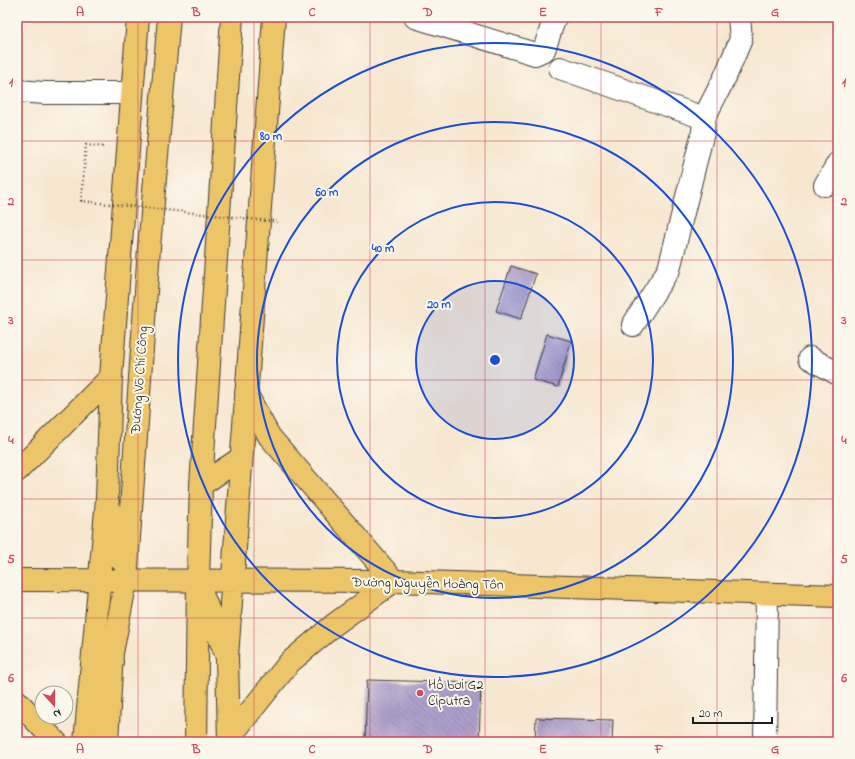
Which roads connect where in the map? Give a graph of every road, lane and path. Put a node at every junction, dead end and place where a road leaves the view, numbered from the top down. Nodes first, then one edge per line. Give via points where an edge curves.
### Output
1 (138, 17) edge
2 (169, 17) edge
3 (232, 17) edge
4 (274, 17) edge
5 (415, 17) edge
6 (555, 17) edge
7 (739, 17) edge
8 (560, 68) dead end
9 (17, 91) edge
10 (132, 93) junction
11 (704, 118) junction
12 (86, 145) dead end
13 (838, 163) edge
14 (825, 185) dead end
15 (279, 222) dead end
16 (633, 325) dead end
17 (810, 358) dead end
18 (838, 374) edge
19 (111, 377) junction
20 (246, 393) junction
21 (241, 458) junction
22 (17, 471) edge
23 (201, 485) junction
24 (107, 499) junction
25 (17, 580) edge
26 (99, 580) junction
27 (126, 581) junction
28 (198, 581) junction
29 (394, 581) junction
30 (232, 582) junction
31 (767, 595) junction
32 (838, 596) edge
33 (227, 657) junction
34 (112, 662) junction
35 (91, 674) junction
36 (17, 701) edge
37 (229, 740) edge
38 (56, 742) edge
39 (85, 742) edge
40 (107, 742) edge
41 (196, 742) edge
42 (766, 742) edge

1 - 10 main road, Đường Võ Chí Công
2 - 27 main road, Đường Võ Chí Công via 149,248
3 - 23 main road
4 - 20 main road
5 - 6 street via 535,54 544,50
7 - 11 street via 741,39
8 - 11 street
9 - 10 street
10 - 19 main road, Đường Võ Chí Công
11 - 16 street via 703,132 669,269
12 - 15 path, bridge via 81,201
13 - 14 street
17 - 18 street
19 - 22 main road
19 - 24 main road, Đường Võ Chí Công
20 - 21 main road
20 - 29 main road via 269,436
21 - 23 main road
21 - 30 main road
23 - 28 main road
24 - 26 main road, Đường Võ Chí Công
24 - 27 main road
25 - 26 main road, Đường Nguyễn Hoàng Tôn
26 - 27 main road, Đường Nguyễn Hoàng Tôn
26 - 35 main road, Đường Võ Chí Công
27 - 28 main road, Đường Nguyễn Hoàng Tôn
27 - 34 main road, Đường Võ Chí Công
28 - 30 main road, Đường Nguyễn Hoàng Tôn
28 - 33 main road
28 - 41 main road
29 - 30 main road, Đường Nguyễn Hoàng Tôn
29 - 31 main road, Đường Nguyễn Hoàng Tôn
29 - 37 main road via 335,624 290,662
30 - 33 main road
31 - 32 main road, Đường Nguyễn Hoàng Tôn
31 - 42 street
33 - 37 main road
34 - 35 main road
34 - 40 main road, Đường Võ Chí Công
35 - 39 main road, Đường Võ Chí Công
36 - 38 main road

